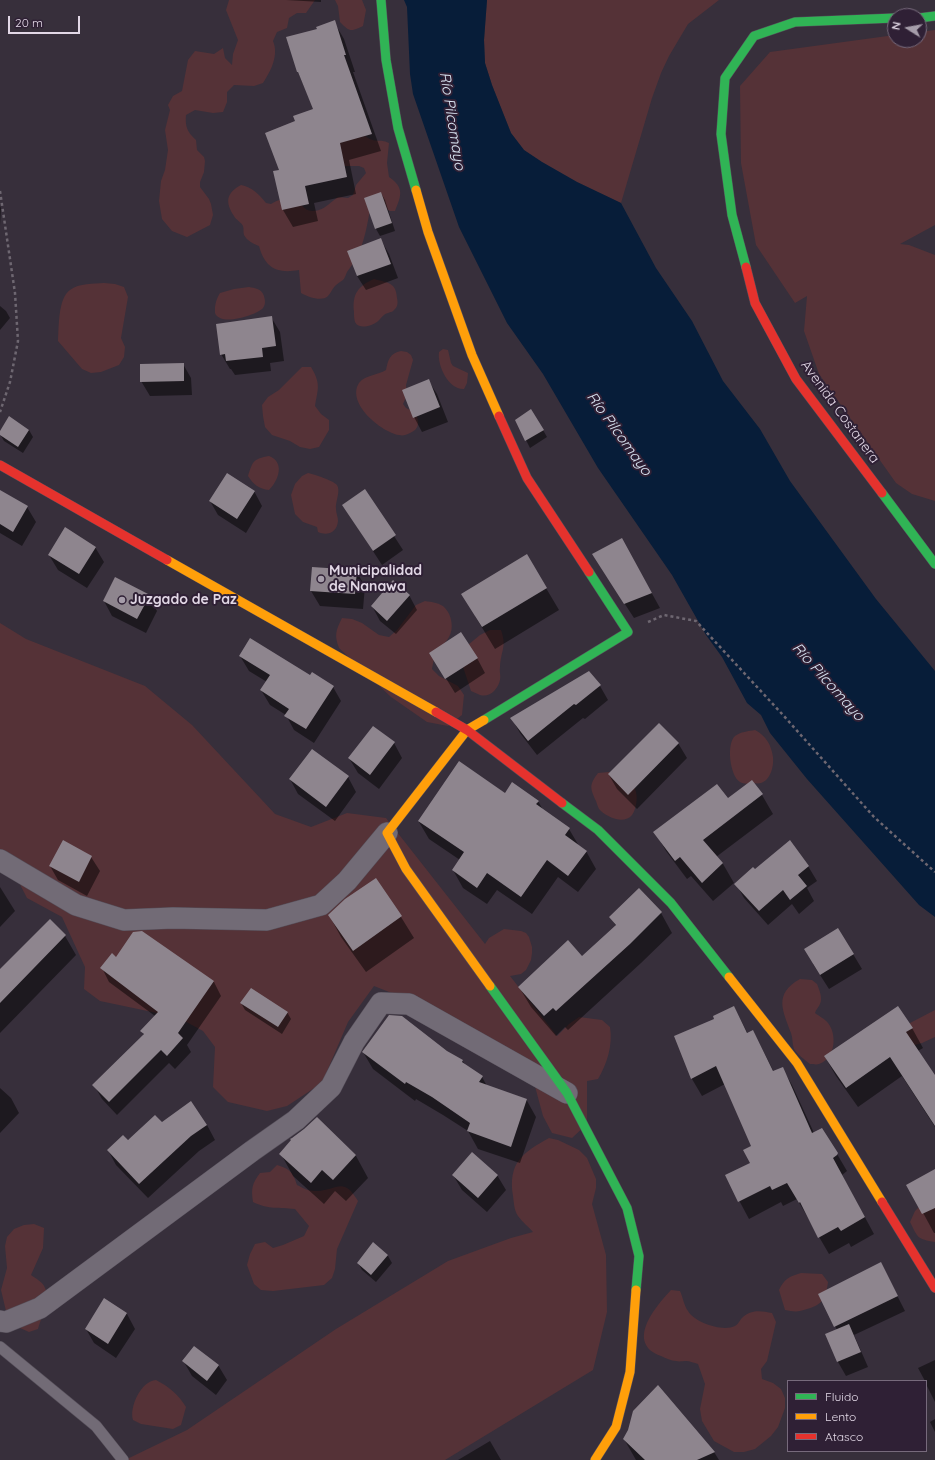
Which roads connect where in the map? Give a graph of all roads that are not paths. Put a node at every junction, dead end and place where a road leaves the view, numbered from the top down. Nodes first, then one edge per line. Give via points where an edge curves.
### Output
1 (381, 0) edge
2 (887, 18) edge
3 (0, 465) edge
4 (935, 564) edge
5 (467, 730) junction
6 (387, 833) junction
7 (0, 860) edge
8 (567, 1093) junction
9 (935, 1288) edge
10 (0, 1322) edge
11 (0, 1347) edge
12 (122, 1460) edge
13 (595, 1460) edge

1 - 5 street via 386,60 398,128 428,232 472,355 527,478 628,632
2 - 4 street, Avenida Costanera via 795,22 754,36 725,78 721,134 732,215 756,303 796,379
3 - 5 street
5 - 6 street
5 - 9 street via 598,830 671,903 798,1063
6 - 7 street via 347,881 321,905 267,920 124,920 76,905
6 - 8 street via 406,869
8 - 10 street via 409,1004 381,1003 354,1042 331,1087 296,1120 40,1308
8 - 13 street via 627,1208 638,1256 630,1372 616,1427
11 - 12 lane via 96,1426

